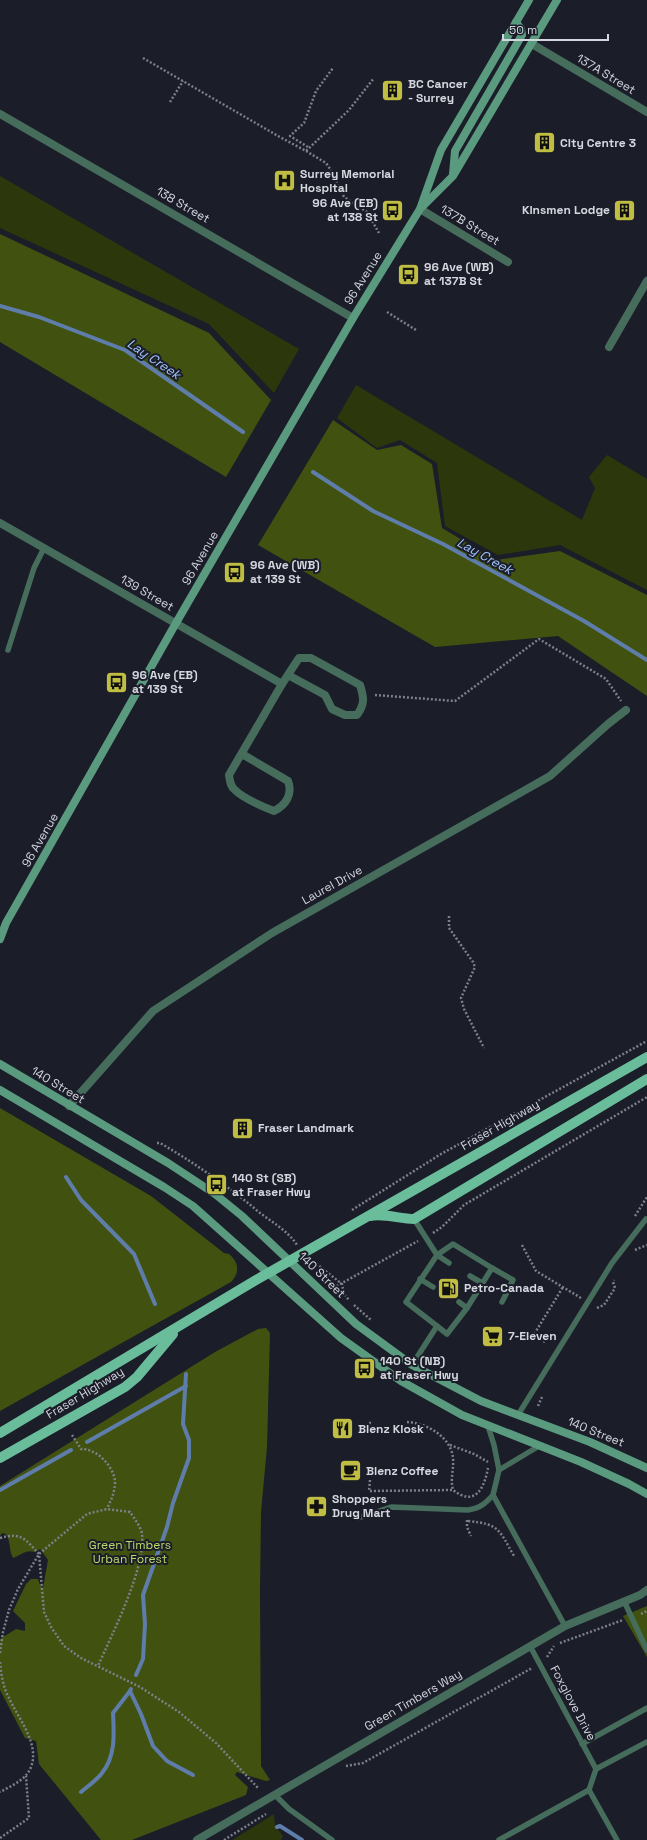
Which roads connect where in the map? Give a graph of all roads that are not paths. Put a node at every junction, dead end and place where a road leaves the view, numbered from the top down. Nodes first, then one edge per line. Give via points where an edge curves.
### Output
1 (529, 0) edge
2 (557, 0) edge
3 (516, 22) junction
4 (532, 44) junction
5 (647, 112) edge
6 (0, 114) edge
7 (453, 176) junction
8 (420, 209) junction
9 (508, 262) dead end
10 (647, 281) edge
11 (353, 318) junction
12 (609, 347) dead end
13 (0, 523) edge
14 (44, 548) junction
15 (176, 623) junction
16 (8, 650) dead end
17 (288, 675) junction
18 (282, 684) junction
19 (626, 710) road end
20 (242, 754) junction
21 (6, 923) junction
22 (0, 929) edge
23 (0, 940) edge
24 (647, 1057) edge
25 (0, 1064) edge
26 (647, 1079) edge
27 (0, 1090) edge
28 (69, 1106) junction
29 (647, 1212) edge
30 (367, 1217) junction
31 (414, 1219) junction
32 (647, 1221) edge
33 (437, 1255) junction
34 (290, 1261) junction
35 (450, 1263) dead end
36 (492, 1268) junction
37 (268, 1274) junction
38 (470, 1276) dead end
39 (420, 1279) junction
40 (482, 1283) junction
41 (434, 1287) dead end
42 (459, 1302) dead end
43 (502, 1302) dead end
44 (468, 1308) junction
45 (190, 1320) junction
46 (437, 1326) junction
47 (412, 1365) junction
48 (518, 1415) junction
49 (488, 1426) junction
50 (0, 1433) edge
51 (539, 1446) junction
52 (0, 1458) edge
53 (647, 1468) edge
54 (499, 1470) junction
55 (647, 1494) edge
56 (493, 1495) junction
57 (358, 1518) dead end
58 (647, 1590) edge
59 (624, 1601) junction
60 (565, 1626) junction
61 (530, 1646) junction
62 (647, 1650) edge
63 (647, 1708) edge
64 (647, 1742) edge
65 (582, 1744) junction
66 (596, 1769) junction
67 (589, 1790) junction
68 (275, 1795) junction
69 (197, 1840) edge
70 (332, 1840) edge
71 (499, 1840) edge
72 (617, 1840) edge

1 - 3 main road, 96 Avenue
2 - 4 main road, 96 Avenue
3 - 7 main road via 522,35 454,151
3 - 8 main road, 96 Avenue via 441,150
4 - 5 street, 137A Street
4 - 7 main road, 96 Avenue
6 - 11 street, 138 Street
7 - 8 main road, 96 Avenue
8 - 9 street, 137B Street
8 - 11 main road, 96 Avenue
10 - 12 street
11 - 15 main road, 96 Avenue
13 - 14 street, 139 Street
14 - 15 street, 139 Street
14 - 16 lane via 34,568
15 - 18 street, 139 Street
15 - 21 main road, 96 Avenue
17 - 17 street via 325,695 332,709 345,715 357,715 364,705 360,685 311,658 299,658
17 - 18 street
18 - 20 street
19 - 28 street, Laurel Drive via 550,776 272,933 153,1011
20 - 20 street via 229,775 230,783 235,790 263,808 274,811 278,809 285,803 290,791 288,781
21 - 22 main road, 96 Avenue
21 - 23 main road, 96 Avenue
24 - 30 main road, Fraser Highway
25 - 28 main road, 140 Street
26 - 31 main road
27 - 37 main road via 187,1202
28 - 34 main road, 140 Street via 168,1163 215,1194
29 - 32 lane
30 - 31 main road, Fraser Highway via 380,1215
30 - 34 main road, Fraser Highway via 299,1247
31 - 33 lane
32 - 48 lane via 612,1264
33 - 35 lane
33 - 36 lane via 453,1244
33 - 39 lane
34 - 37 main road, Fraser Highway
34 - 47 main road, 140 Street via 356,1324
36 - 40 lane
36 - 43 lane via 513,1280
37 - 45 main road, Fraser Highway
37 - 49 main road via 341,1338 370,1359 436,1401
38 - 40 lane
39 - 41 lane
39 - 46 lane via 406,1302
40 - 44 lane
42 - 44 lane
44 - 46 lane via 447,1334
45 - 50 main road, Fraser Highway
45 - 52 main road, Fraser Highway via 174,1333 137,1377 124,1387
46 - 47 lane
47 - 48 main road, 140 Street via 481,1401
48 - 53 main road, 140 Street via 590,1442
49 - 51 main road
49 - 54 lane
51 - 54 lane
51 - 55 main road via 581,1462
54 - 56 lane
56 - 57 lane via 486,1504 474,1509 391,1507
56 - 60 lane
58 - 59 street, Green Timbers Way
59 - 60 street, Green Timbers Way
59 - 62 lane
60 - 61 street, Green Timbers Way
61 - 65 lane, Foxglove Drive
61 - 68 street, Green Timbers Way
63 - 65 lane
64 - 66 lane
65 - 66 lane, Foxglove Drive
66 - 67 lane
67 - 71 lane
67 - 72 lane
68 - 69 street, Green Timbers Way
68 - 70 lane

